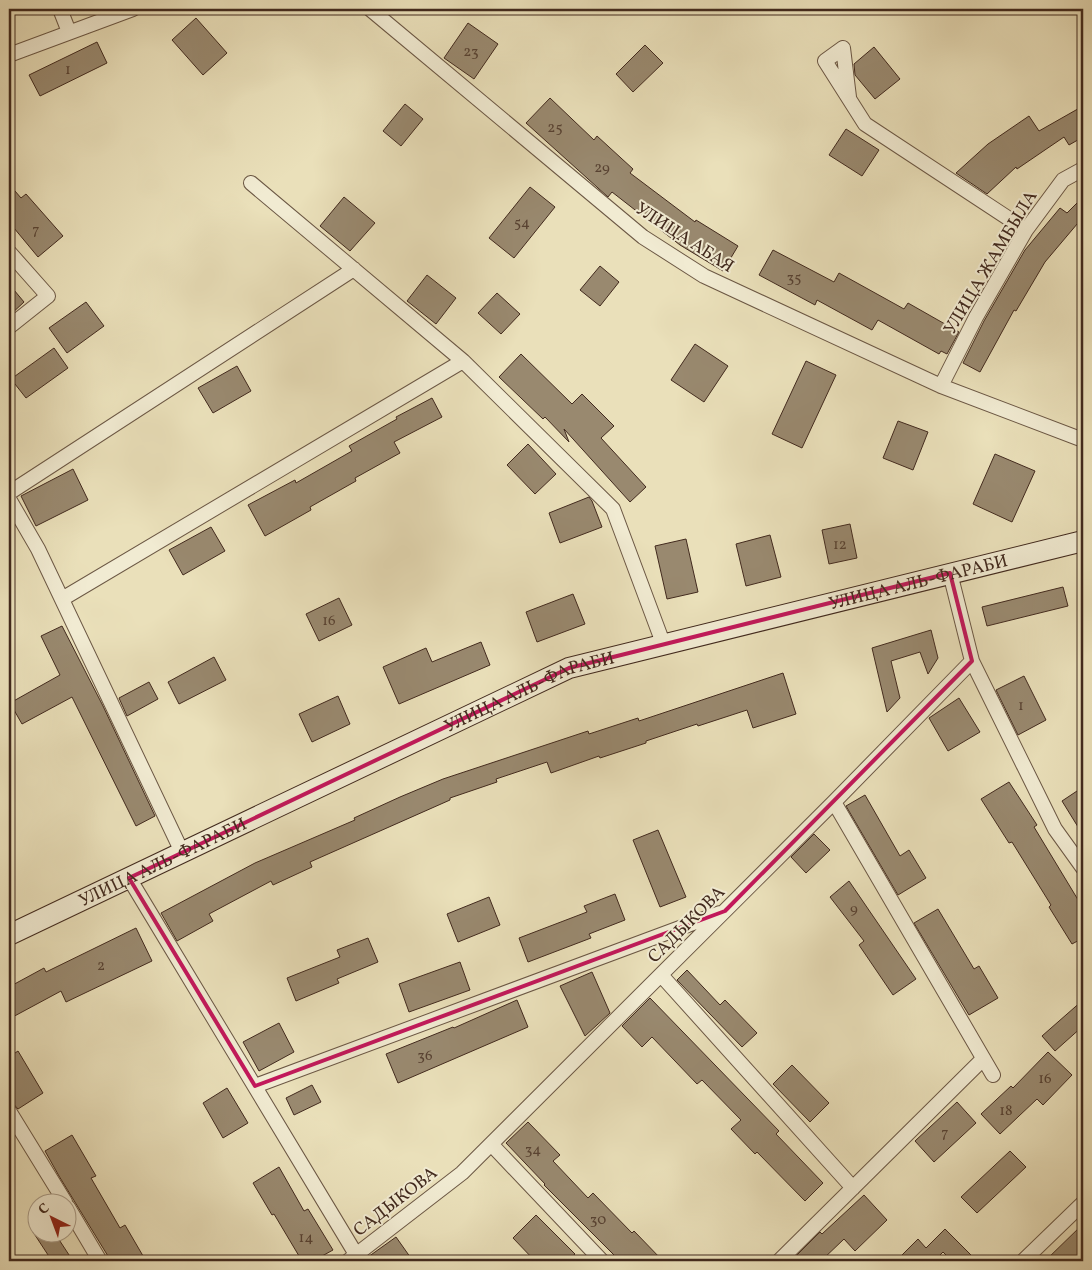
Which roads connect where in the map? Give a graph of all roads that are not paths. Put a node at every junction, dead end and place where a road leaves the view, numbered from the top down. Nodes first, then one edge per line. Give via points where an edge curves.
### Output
1 (60, 9) edge
2 (133, 9) edge
3 (370, 9) edge
4 (69, 32) junction
5 (9, 55) edge
6 (849, 97) dead end
7 (1083, 169) edge
8 (251, 183) dead end
9 (1026, 230) junction
10 (9, 252) edge
11 (354, 269) junction
12 (9, 328) edge
13 (463, 361) junction
14 (941, 386) junction
15 (1083, 440) edge
16 (9, 493) edge
17 (9, 499) edge
18 (1083, 541) edge
19 (950, 573) junction
20 (62, 599) junction
21 (663, 643) junction
22 (972, 662) junction
23 (834, 802) junction
24 (182, 852) junction
25 (1083, 868) edge
26 (129, 878) junction
27 (725, 911) junction
28 (9, 935) edge
29 (661, 975) junction
30 (983, 1059) junction
31 (993, 1075) dead end
32 (255, 1086) junction
33 (9, 1111) edge
34 (491, 1144) junction
35 (852, 1188) junction
36 (59, 1192) edge
37 (1083, 1203) edge
38 (78, 1224) edge
39 (355, 1259) edge
40 (100, 1261) edge
41 (602, 1261) edge
42 (779, 1261) edge
43 (1023, 1261) edge

1 - 4 street
2 - 4 street
3 - 14 street, УЛИЦА АБАЯ via 643,237 704,276
4 - 5 street
6 - 9 street via 865,124
7 - 9 street, УЛИЦА ЖАМБЫЛА via 1063,180
8 - 11 street
9 - 14 street, УЛИЦА ЖАМБЫЛА
10 - 12 street via 48,296
11 - 13 street
11 - 16 street
13 - 20 street
13 - 21 street via 613,509
14 - 15 street, УЛИЦА АБАЯ
17 - 20 street
18 - 19 main road, УЛИЦА АЛЬ-ФАРАБИ
19 - 21 main road, УЛИЦА АЛЬ-ФАРАБИ
19 - 22 street
20 - 24 street
21 - 24 main road, УЛИЦА АЛЬ-ФАРАБИ via 569,668
22 - 23 street, САДЫКОВА
22 - 25 street via 1055,829
23 - 27 street, САДЫКОВА
23 - 30 street
24 - 26 main road, УЛИЦА АЛЬ-ФАРАБИ
26 - 28 main road, УЛИЦА АЛЬ-ФАРАБИ
26 - 32 street
27 - 29 street, САДЫКОВА
27 - 32 street
29 - 34 street, САДЫКОВА
29 - 35 street
30 - 31 street
30 - 35 street
32 - 39 street
33 - 36 street
34 - 39 street, САДЫКОВА via 462,1173
34 - 41 street
35 - 42 street
37 - 43 street
38 - 40 street

